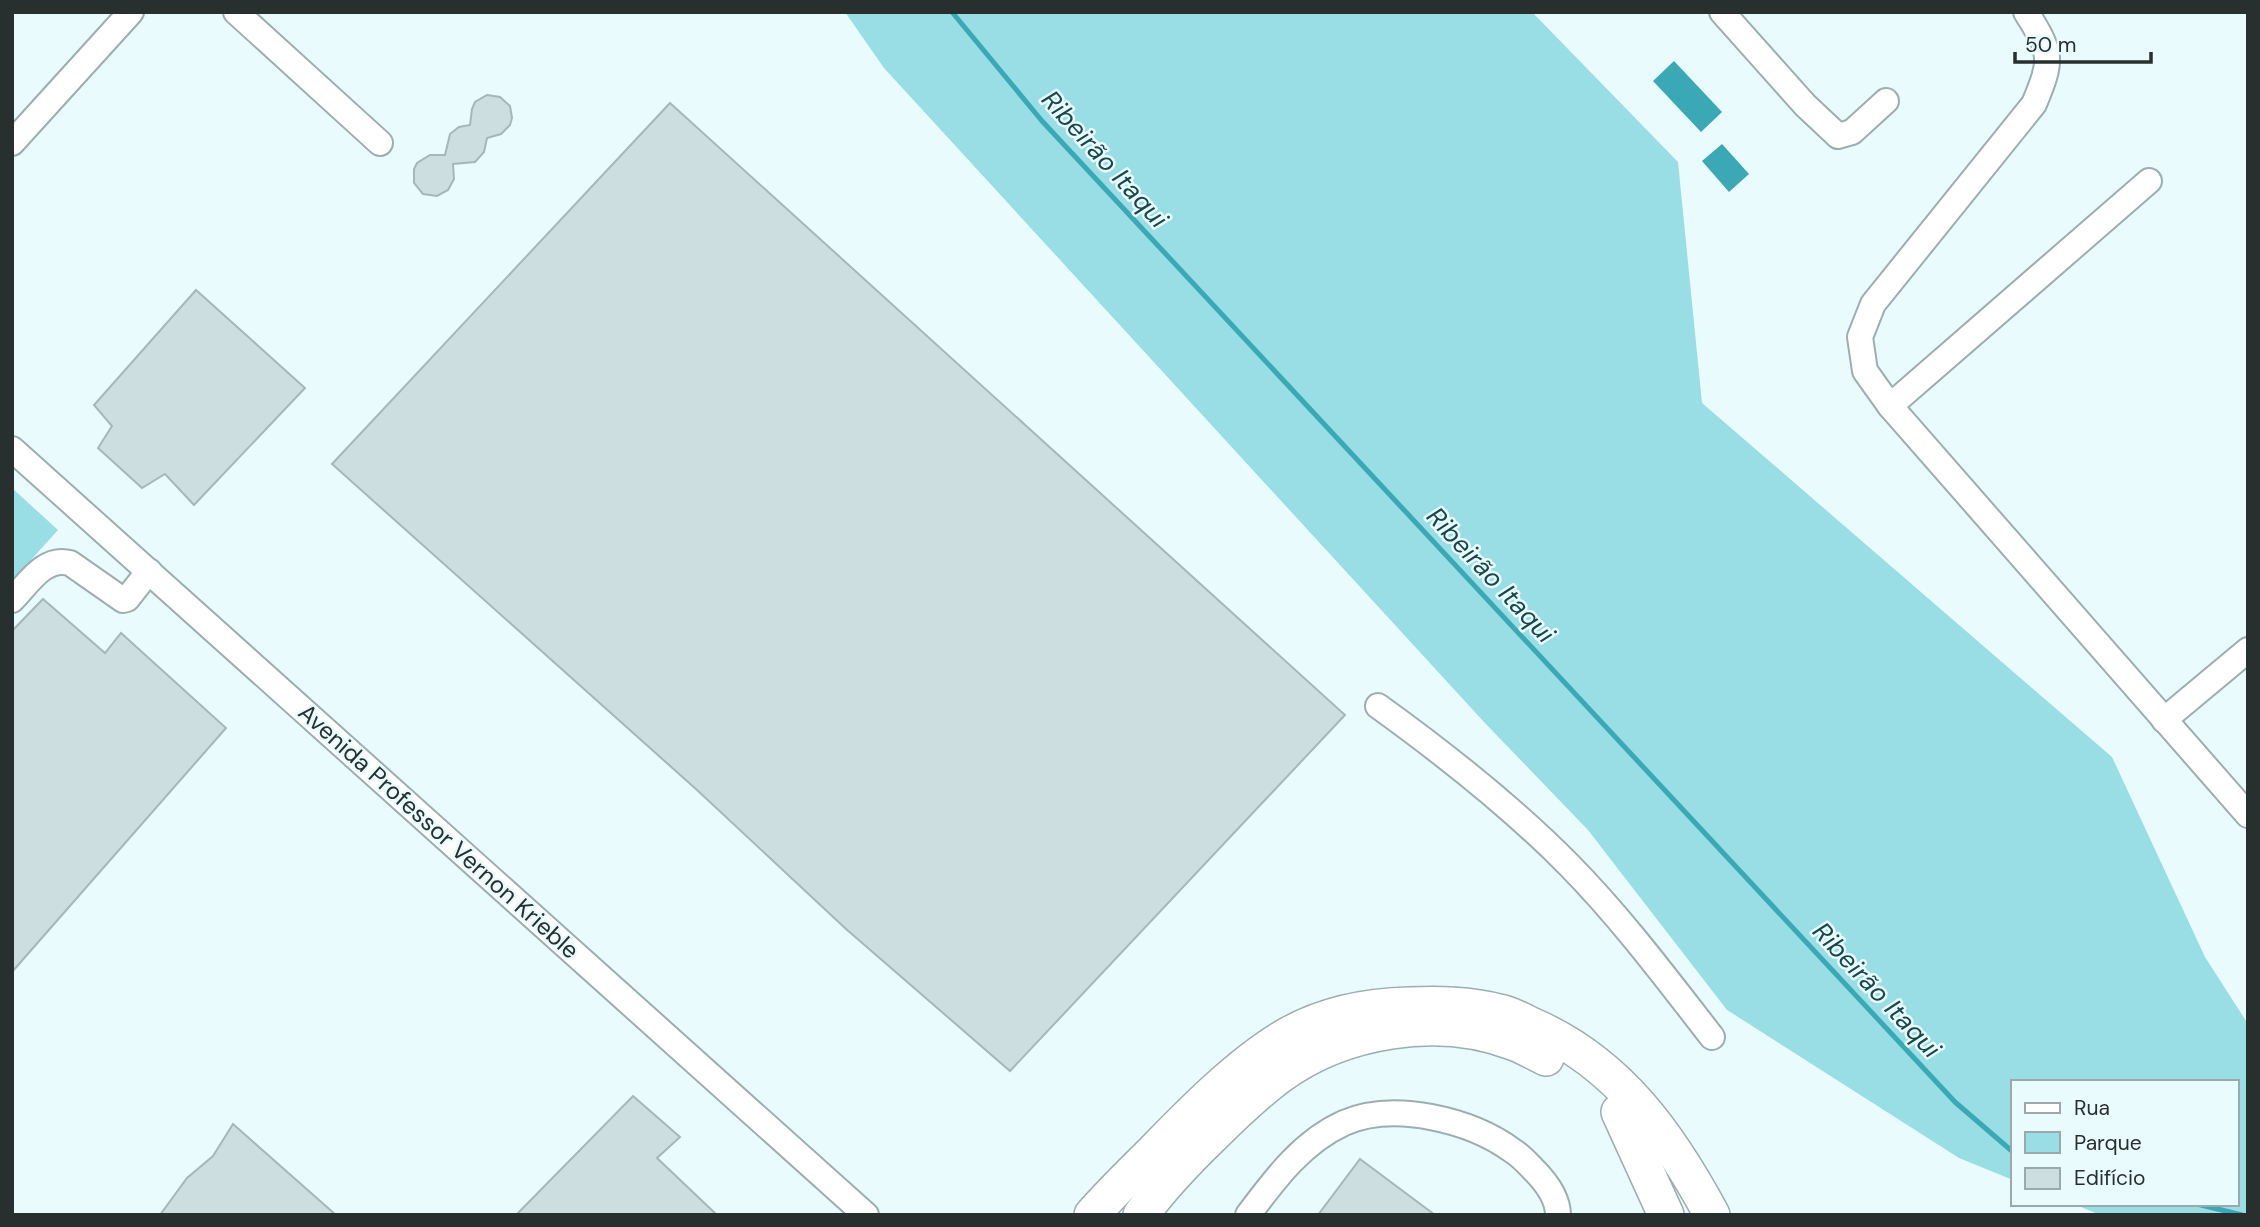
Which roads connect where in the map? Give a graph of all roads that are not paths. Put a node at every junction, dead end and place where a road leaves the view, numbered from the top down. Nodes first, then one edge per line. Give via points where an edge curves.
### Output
1 (131, 12) edge
2 (236, 12) edge
3 (1722, 12) edge
4 (2025, 12) edge
5 (1886, 101) dead end
6 (12, 144) edge
7 (380, 144) dead end
8 (2149, 181) dead end
9 (1889, 406) junction
10 (12, 449) edge
11 (149, 571) junction
12 (12, 600) edge
13 (2248, 650) edge
14 (1378, 706) dead end
15 (2164, 720) junction
16 (2248, 815) edge
17 (1712, 1037) dead end
18 (1619, 1112) junction
19 (1093, 1213) edge
20 (866, 1215) edge
21 (1141, 1215) edge
22 (1248, 1215) edge
23 (1558, 1215) edge
24 (1666, 1215) edge
25 (1684, 1215) edge
26 (1712, 1215) edge

1 - 6 street
2 - 7 street
3 - 5 street via 1838,136 1852,132
4 - 9 street via 2046,43 2047,73 2034,104 1873,304 1860,337 1865,371
8 - 9 street
9 - 15 street
10 - 11 street, Avenida Professor Vernon Krieble
11 - 12 street via 123,600 60,560 42,568
11 - 20 street, Avenida Professor Vernon Krieble
13 - 15 street
14 - 17 street via 1507,805 1571,867 1631,933
15 - 16 street
18 - 21 highway via 1553,1061 1512,1042 1438,1028 1371,1035 1323,1050 1281,1074 1189,1158
18 - 24 highway
18 - 25 highway via 1644,1143
19 - 26 highway via 1188,1116 1283,1038 1328,1017 1381,1005 1444,1004 1501,1012 1556,1036 1593,1059 1638,1101 1672,1146
22 - 23 street via 1295,1156 1317,1138 1346,1122 1378,1114 1447,1121 1514,1151 1553,1194

